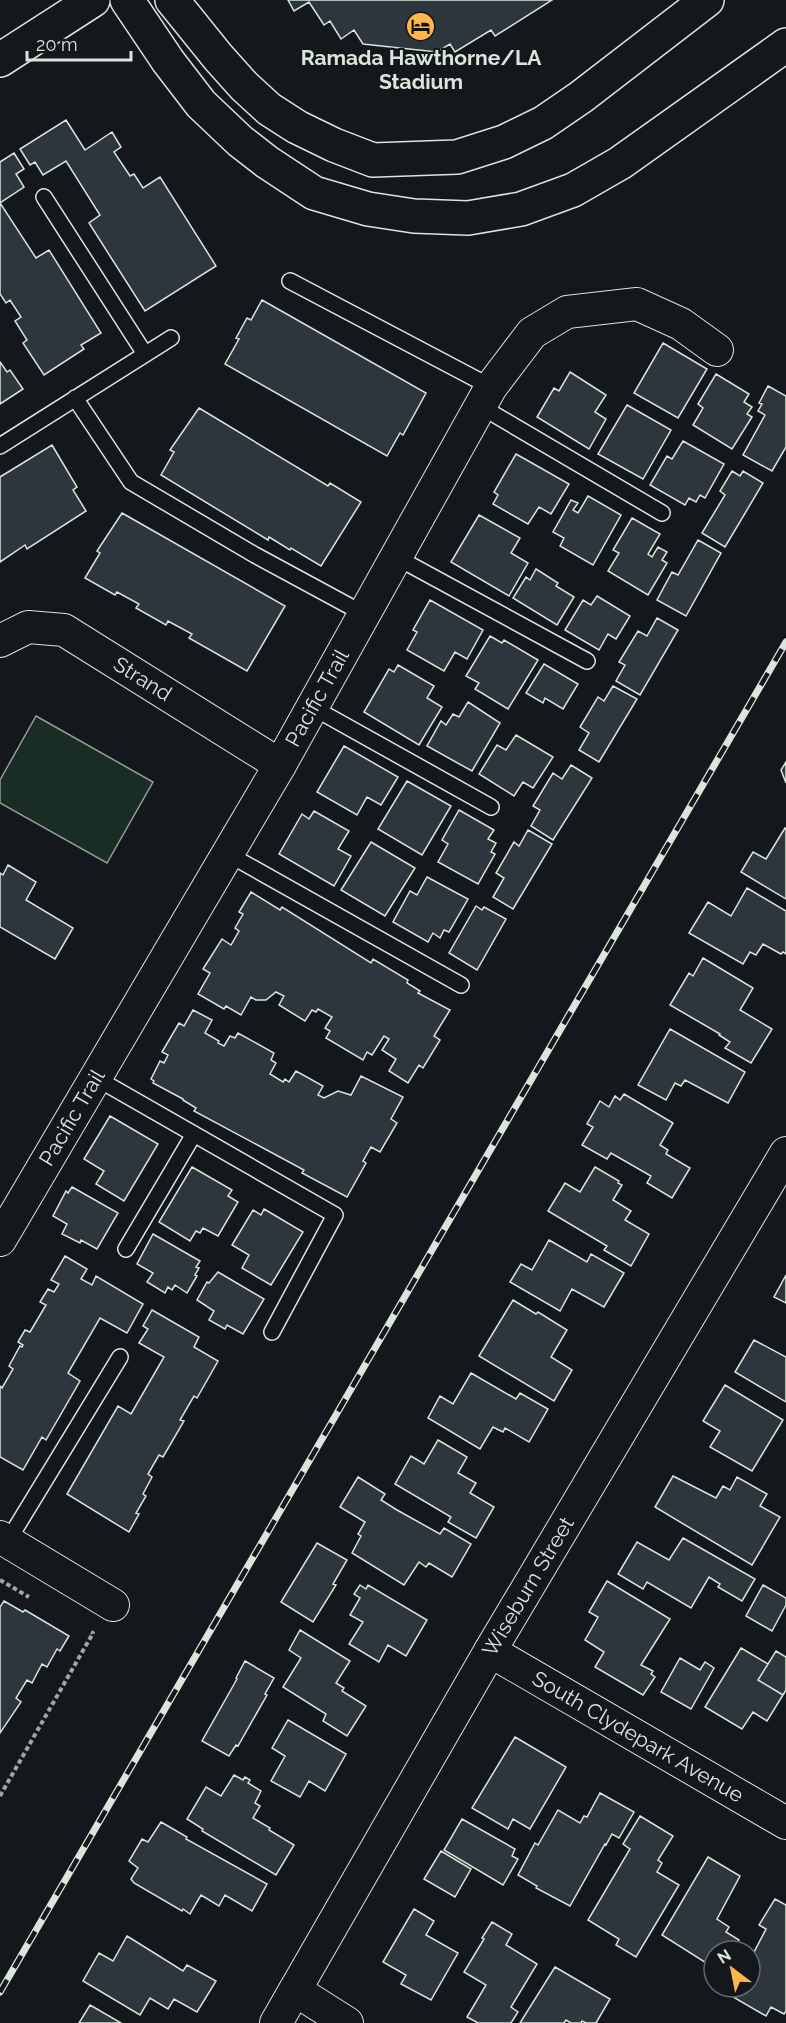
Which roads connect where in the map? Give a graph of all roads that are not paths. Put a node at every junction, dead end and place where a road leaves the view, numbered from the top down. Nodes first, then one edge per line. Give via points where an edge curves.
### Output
1 (93, 0) edge
2 (127, 0) edge
3 (172, 0) edge
4 (707, 0) edge
5 (786, 45) edge
6 (0, 60) edge
7 (44, 197) dead end
8 (290, 281) dead end
9 (171, 338) dead end
10 (717, 350) dead end
11 (145, 354) junction
12 (485, 396) junction
13 (75, 398) junction
14 (0, 446) edge
15 (663, 513) dead end
16 (396, 557) junction
17 (364, 614) junction
18 (0, 641) edge
19 (587, 661) dead end
20 (312, 707) junction
21 (280, 765) junction
22 (491, 807) dead end
23 (228, 854) junction
24 (461, 985) dead end
25 (96, 1078) junction
26 (194, 1134) junction
27 (786, 1153) edge
28 (0, 1240) edge
29 (126, 1249) dead end
30 (272, 1332) dead end
31 (120, 1357) dead end
32 (2, 1544) edge
33 (113, 1605) dead end
34 (490, 1651) junction
35 (786, 1823) edge
36 (295, 1990) junction
37 (276, 2023) edge
38 (347, 2023) edge

1 - 6 main road
2 - 5 main road via 201,104 267,162 315,193 368,209 414,216 468,218 521,209 573,190 620,163
3 - 4 main road via 218,57 269,109 297,127 373,160 403,160 457,156 504,142 543,123
7 - 11 lane
8 - 12 lane
9 - 11 lane
10 - 12 street, Pacific Trail via 681,324 637,304 567,312 532,333
11 - 13 lane
12 - 15 lane
12 - 16 street, Pacific Trail
13 - 14 lane
13 - 17 lane via 131,482
16 - 17 street, Pacific Trail
16 - 19 lane
17 - 20 street, Pacific Trail
18 - 21 street, Strand via 28,627 64,630
20 - 21 street, Pacific Trail
20 - 22 lane
21 - 23 street, Pacific Trail
23 - 24 lane
23 - 25 street, Pacific Trail
25 - 26 lane
25 - 28 street, Pacific Trail
26 - 29 lane
26 - 30 lane via 335,1215
27 - 34 street, Wiseburn Street
31 - 32 lane
32 - 33 street
34 - 35 street, South Clydepark Avenue
34 - 36 street, Wiseburn Street
36 - 37 street, Wiseburn Street
36 - 38 street

